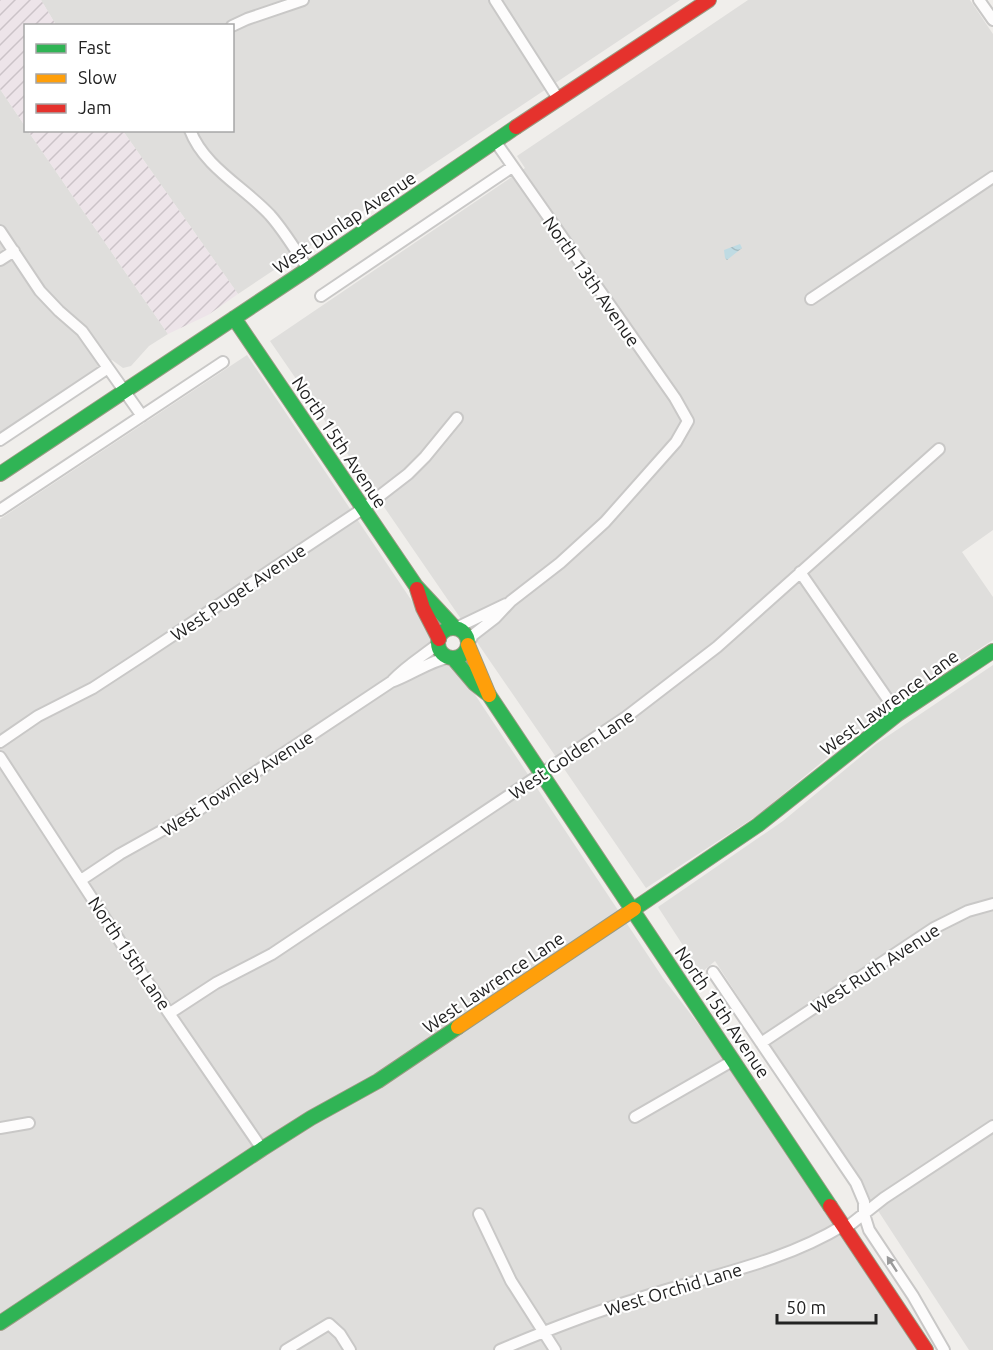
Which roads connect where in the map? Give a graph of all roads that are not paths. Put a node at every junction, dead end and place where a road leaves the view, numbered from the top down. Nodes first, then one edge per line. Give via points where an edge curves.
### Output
1 (303, 0) edge
2 (495, 0) edge
3 (709, 0) edge
4 (979, 0) edge
5 (993, 20) edge
6 (234, 25) edge
7 (559, 100) junction
8 (191, 132) edge
9 (495, 141) junction
10 (512, 167) junction
11 (993, 177) edge
12 (0, 231) edge
13 (14, 251) junction
14 (0, 260) edge
15 (308, 269) junction
16 (321, 296) dead end
17 (811, 298) dead end
18 (234, 318) junction
19 (223, 362) dead end
20 (108, 368) junction
21 (125, 392) junction
22 (142, 416) junction
23 (457, 418) dead end
24 (0, 440) edge
25 (939, 449) dead end
26 (0, 474) edge
27 (364, 508) junction
28 (0, 510) edge
29 (800, 572) junction
30 (416, 586) junction
31 (511, 601) junction
32 (455, 628) junction
33 (439, 642) junction
34 (468, 644) junction
35 (993, 651) edge
36 (452, 657) junction
37 (391, 682) junction
38 (489, 695) junction
39 (898, 714) junction
40 (0, 742) edge
41 (0, 757) edge
42 (542, 773) junction
43 (81, 880) junction
44 (993, 904) edge
45 (633, 909) junction
46 (713, 972) dead end
47 (170, 1013) junction
48 (761, 1042) junction
49 (734, 1060) junction
50 (635, 1117) dead end
51 (29, 1123) dead end
52 (993, 1126) edge
53 (0, 1128) edge
54 (262, 1149) junction
55 (479, 1214) dead end
56 (864, 1214) junction
57 (845, 1227) junction
58 (0, 1323) edge
59 (544, 1334) junction
60 (286, 1350) edge
61 (350, 1350) edge
62 (500, 1350) edge
63 (555, 1350) edge
64 (926, 1350) edge
65 (944, 1350) edge

1 - 6 street
2 - 7 street
3 - 7 street, West Dunlap Avenue
4 - 5 street
7 - 9 street, West Dunlap Avenue
8 - 15 street via 207,158 269,215
9 - 10 street, North 13th Avenue
9 - 15 street, West Dunlap Avenue
10 - 16 street
10 - 31 street, North 13th Avenue via 688,421 676,442 605,522
11 - 17 street
12 - 13 street
13 - 14 street
13 - 20 street via 40,291 82,331
15 - 18 street, West Dunlap Avenue
18 - 21 street, West Dunlap Avenue
18 - 27 street, North 15th Avenue
19 - 22 street
20 - 21 street
20 - 24 street
21 - 22 street
21 - 26 street, West Dunlap Avenue
22 - 28 street
23 - 27 street, West Puget Avenue via 408,474
25 - 29 street, West Golden Lane
27 - 30 street, North 15th Avenue
27 - 40 street, West Puget Avenue via 113,675
29 - 39 street
29 - 42 street, West Golden Lane via 669,686
30 - 32 street, North 15th Avenue
30 - 33 street, North 15th Avenue
31 - 32 street
31 - 34 street
32 - 33 street via 443,632
32 - 34 street, North 15th Avenue via 466,636
33 - 36 street, North 15th Avenue via 442,652
33 - 37 street, West Townley Avenue
34 - 36 street via 462,654
34 - 38 street, North 15th Avenue
35 - 39 street, West Lawrence Lane
36 - 37 street, West Townley Avenue
36 - 38 street, North 15th Avenue
37 - 43 street, West Townley Avenue via 197,811
38 - 42 street, North 15th Avenue
39 - 45 street, West Lawrence Lane via 758,825
41 - 43 street, North 15th Lane
42 - 45 street, North 15th Avenue
42 - 47 street, West Golden Lane via 272,954
43 - 47 street, North 15th Lane
44 - 48 street, West Ruth Avenue via 934,928
45 - 49 street, North 15th Avenue
45 - 54 street, West Lawrence Lane via 378,1081
46 - 48 street, North 15th Avenue
47 - 54 street, North 15th Lane
48 - 56 street, North 15th Avenue via 856,1183
49 - 50 street
49 - 57 street, North 15th Avenue
51 - 53 street
52 - 56 street, West Orchid Lane
54 - 58 street, West Lawrence Lane
55 - 59 street via 511,1281
56 - 57 street, West Orchid Lane
65 -> 56 street, North 15th Avenue via 869,1230
57 - 59 street, West Orchid Lane via 772,1259 638,1298
57 - 64 street, North 15th Avenue
59 - 62 street, West Orchid Lane
59 - 63 street
60 - 61 street via 329,1324

